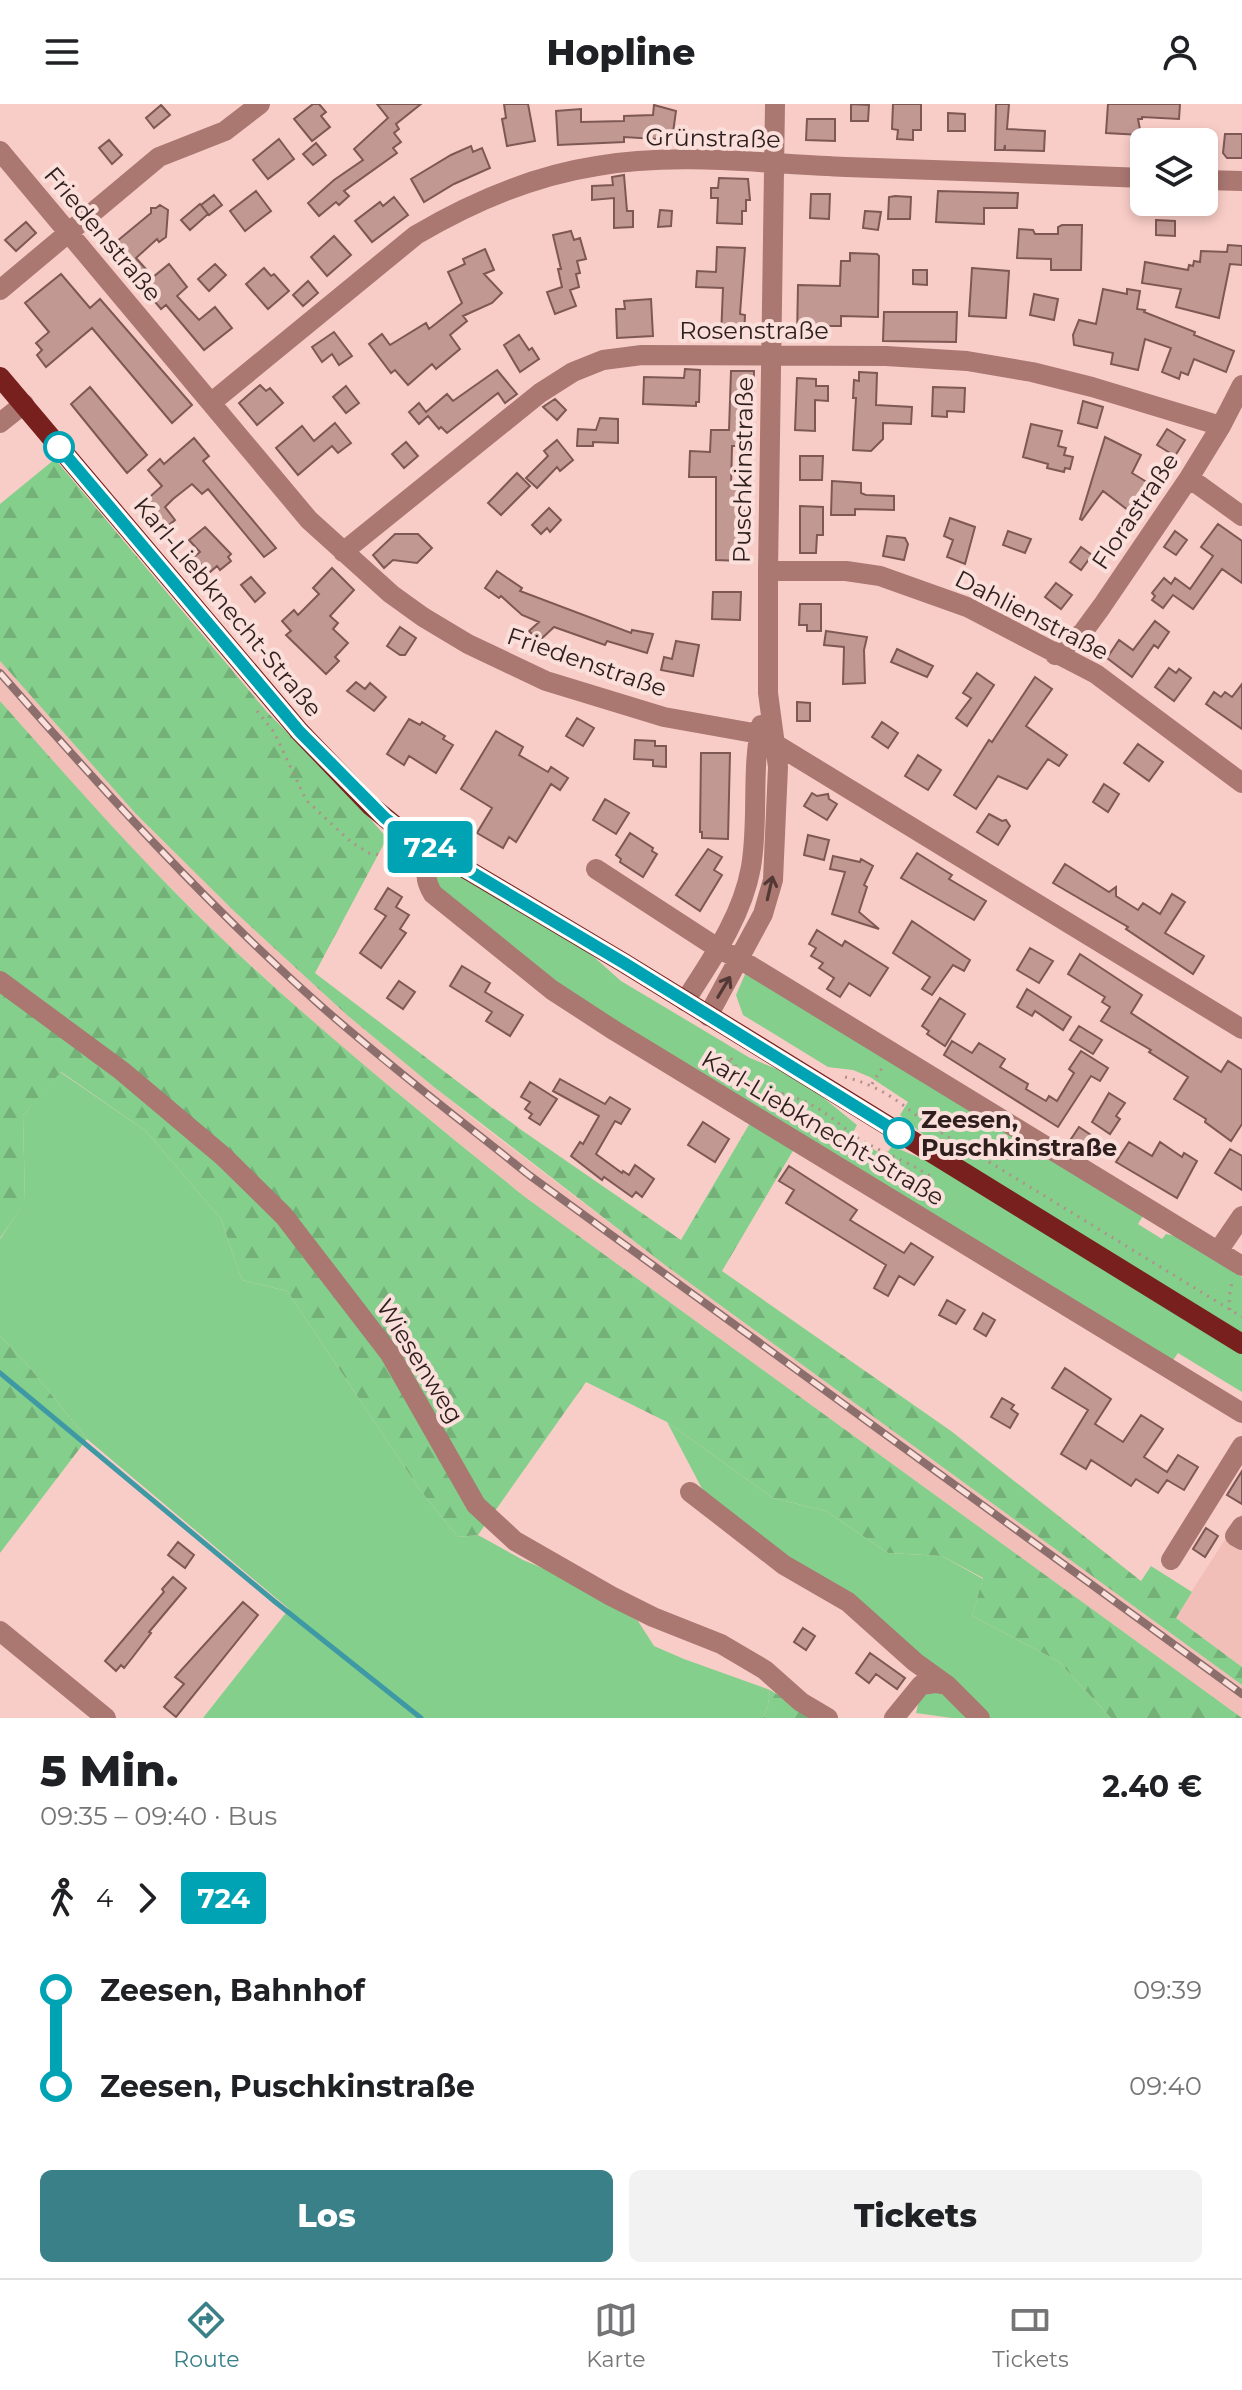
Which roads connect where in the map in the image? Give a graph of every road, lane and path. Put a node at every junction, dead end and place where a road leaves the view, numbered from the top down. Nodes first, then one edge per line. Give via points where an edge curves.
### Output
1 (260, 104) edge
2 (775, 104) edge
3 (0, 151) edge
4 (774, 165) junction
5 (1130, 178) edge
6 (1218, 180) edge
7 (1242, 181) edge
8 (68, 233) junction
9 (0, 290) edge
10 (771, 358) junction
11 (0, 377) edge
12 (1242, 385) edge
13 (212, 402) junction
14 (24, 404) junction
15 (0, 423) edge
16 (1221, 426) junction
17 (1189, 478) junction
18 (1242, 516) edge
19 (343, 552) junction
20 (768, 571) junction
21 (1055, 655) junction
22 (254, 708) dead end
23 (766, 739) junction
24 (1242, 783) edge
25 (437, 850) junction
26 (404, 859) dead end
27 (596, 869) dead end
28 (719, 949) junction
29 (741, 960) junction
30 (0, 981) edge
31 (685, 1001) junction
32 (708, 1016) junction
33 (1242, 1029) edge
34 (731, 1058) dead end
35 (914, 1214) junction
36 (1242, 1216) edge
37 (1232, 1260) edge
38 (1230, 1310) dead end
39 (1242, 1344) edge
40 (1242, 1413) edge
41 (1242, 1446) edge
42 (690, 1492) dead end
43 (1242, 1526) edge
44 (1242, 1540) edge
45 (1171, 1560) dead end
46 (0, 1631) edge
47 (947, 1685) junction
48 (106, 1718) edge
49 (828, 1718) edge
50 (894, 1718) edge
51 (980, 1718) edge

1 - 8 street via 225,131 159,157
2 - 4 street, Puschkinstraße
3 - 8 street, Friedenstraße
4 - 5 street, Grünstraße
4 - 10 street, Puschkinstraße
4 - 13 street, Grünstraße via 684,159 598,165 491,196 416,235
6 - 7 street
8 - 9 street
8 - 13 street, Friedenstraße
10 - 16 street, Rosenstraße via 967,361 1077,383
10 - 19 street, Rosenstraße via 642,355 603,360 573,372
10 - 20 street, Puschkinstraße
11 - 14 main road, Karl-Liebknecht-Straße
12 - 16 street, Florastraße
13 - 19 street, Friedenstraße via 309,520
14 - 15 street
14 - 25 main road, Karl-Liebknecht-Straße via 300,732 371,806
16 - 17 street, Florastraße
17 - 18 street
17 - 21 street, Florastraße via 1083,632
19 - 23 street, Friedenstraße via 423,617 507,665 589,696
20 - 21 street, Dahlienstraße via 880,576 967,607
20 - 23 street, Puschkinstraße
21 - 24 street, Dahlienstraße via 1096,674
22 - 26 path via 274,732 306,800 369,853
23 - 28 street, Puschkinstraße via 754,776 751,866
29 -> 23 street, Puschkinstraße via 773,880 778,767
23 - 33 street, Friedenstraße
25 - 31 main road, Karl-Liebknecht-Straße
25 - 35 street, Karl-Liebknecht-Straße via 424,871 433,894 552,990
27 - 28 street
28 - 29 street
28 - 31 street, Puschkinstraße
32 -> 29 street, Puschkinstraße
29 - 37 street
30 - 49 street, Wiesenweg via 145,1090 284,1216 390,1354 476,1505 515,1541 611,1596 721,1644
31 - 32 main road, Karl-Liebknecht-Straße
32 - 39 main road, Karl-Liebknecht-Straße
34 - 35 path via 761,1087 812,1105 850,1133 933,1178
35 - 40 street, Karl-Liebknecht-Straße
36 - 37 street
37 - 38 path
41 - 45 street
42 - 47 street via 784,1565 848,1602
43 - 44 street via 1235,1536
46 - 48 street
47 - 50 street via 921,1685
47 - 51 street

